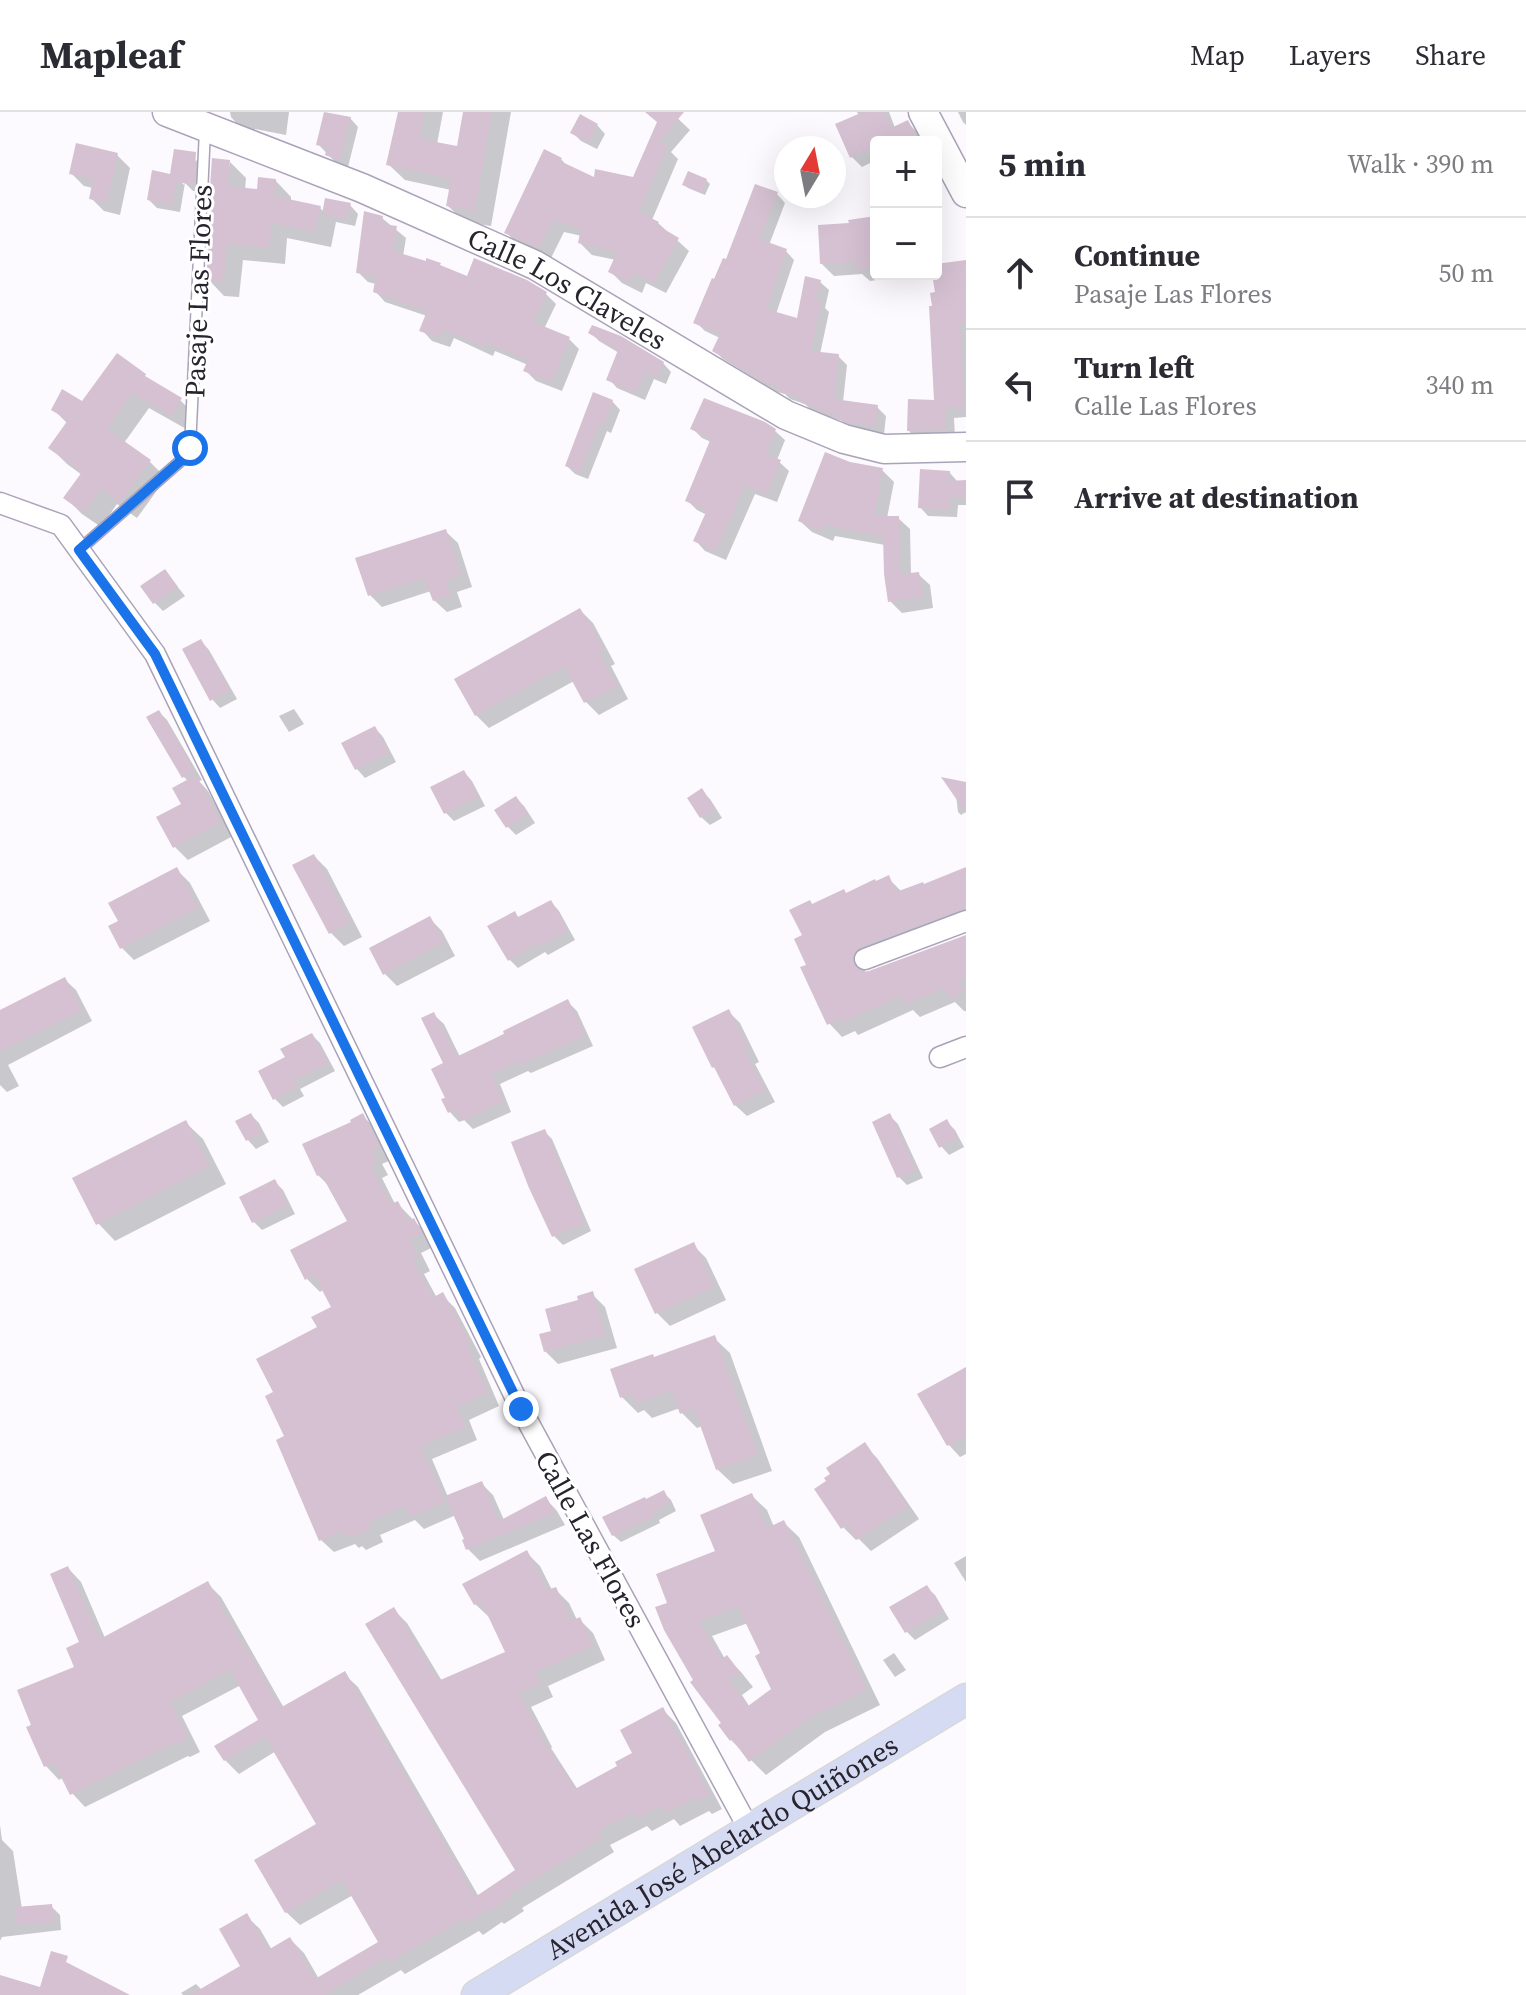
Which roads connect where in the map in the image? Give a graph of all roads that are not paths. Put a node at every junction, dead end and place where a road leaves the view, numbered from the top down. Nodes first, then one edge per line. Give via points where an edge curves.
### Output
1 (167, 112) edge
2 (923, 112) edge
3 (205, 127) junction
4 (966, 193) edge
5 (966, 447) edge
6 (0, 503) edge
7 (79, 550) junction
8 (966, 921) edge
9 (865, 959) dead end
10 (966, 1047) edge
11 (940, 1057) dead end
12 (966, 1699) edge
13 (749, 1829) junction
14 (477, 1995) edge

1 - 3 street, Calle Los Claveles
2 - 4 street
3 - 5 street, Calle Los Claveles via 362,188 535,265 786,415 884,449
3 - 7 lane, Pasaje Las Flores via 190,448
6 - 7 street, Calle Las Flores via 61,525
7 - 13 street, Calle Las Flores via 155,654 521,1409
8 - 9 street
10 - 11 street
12 - 13 main road, Avenida José Abelardo Quiñones
13 - 14 main road, Avenida José Abelardo Quiñones

